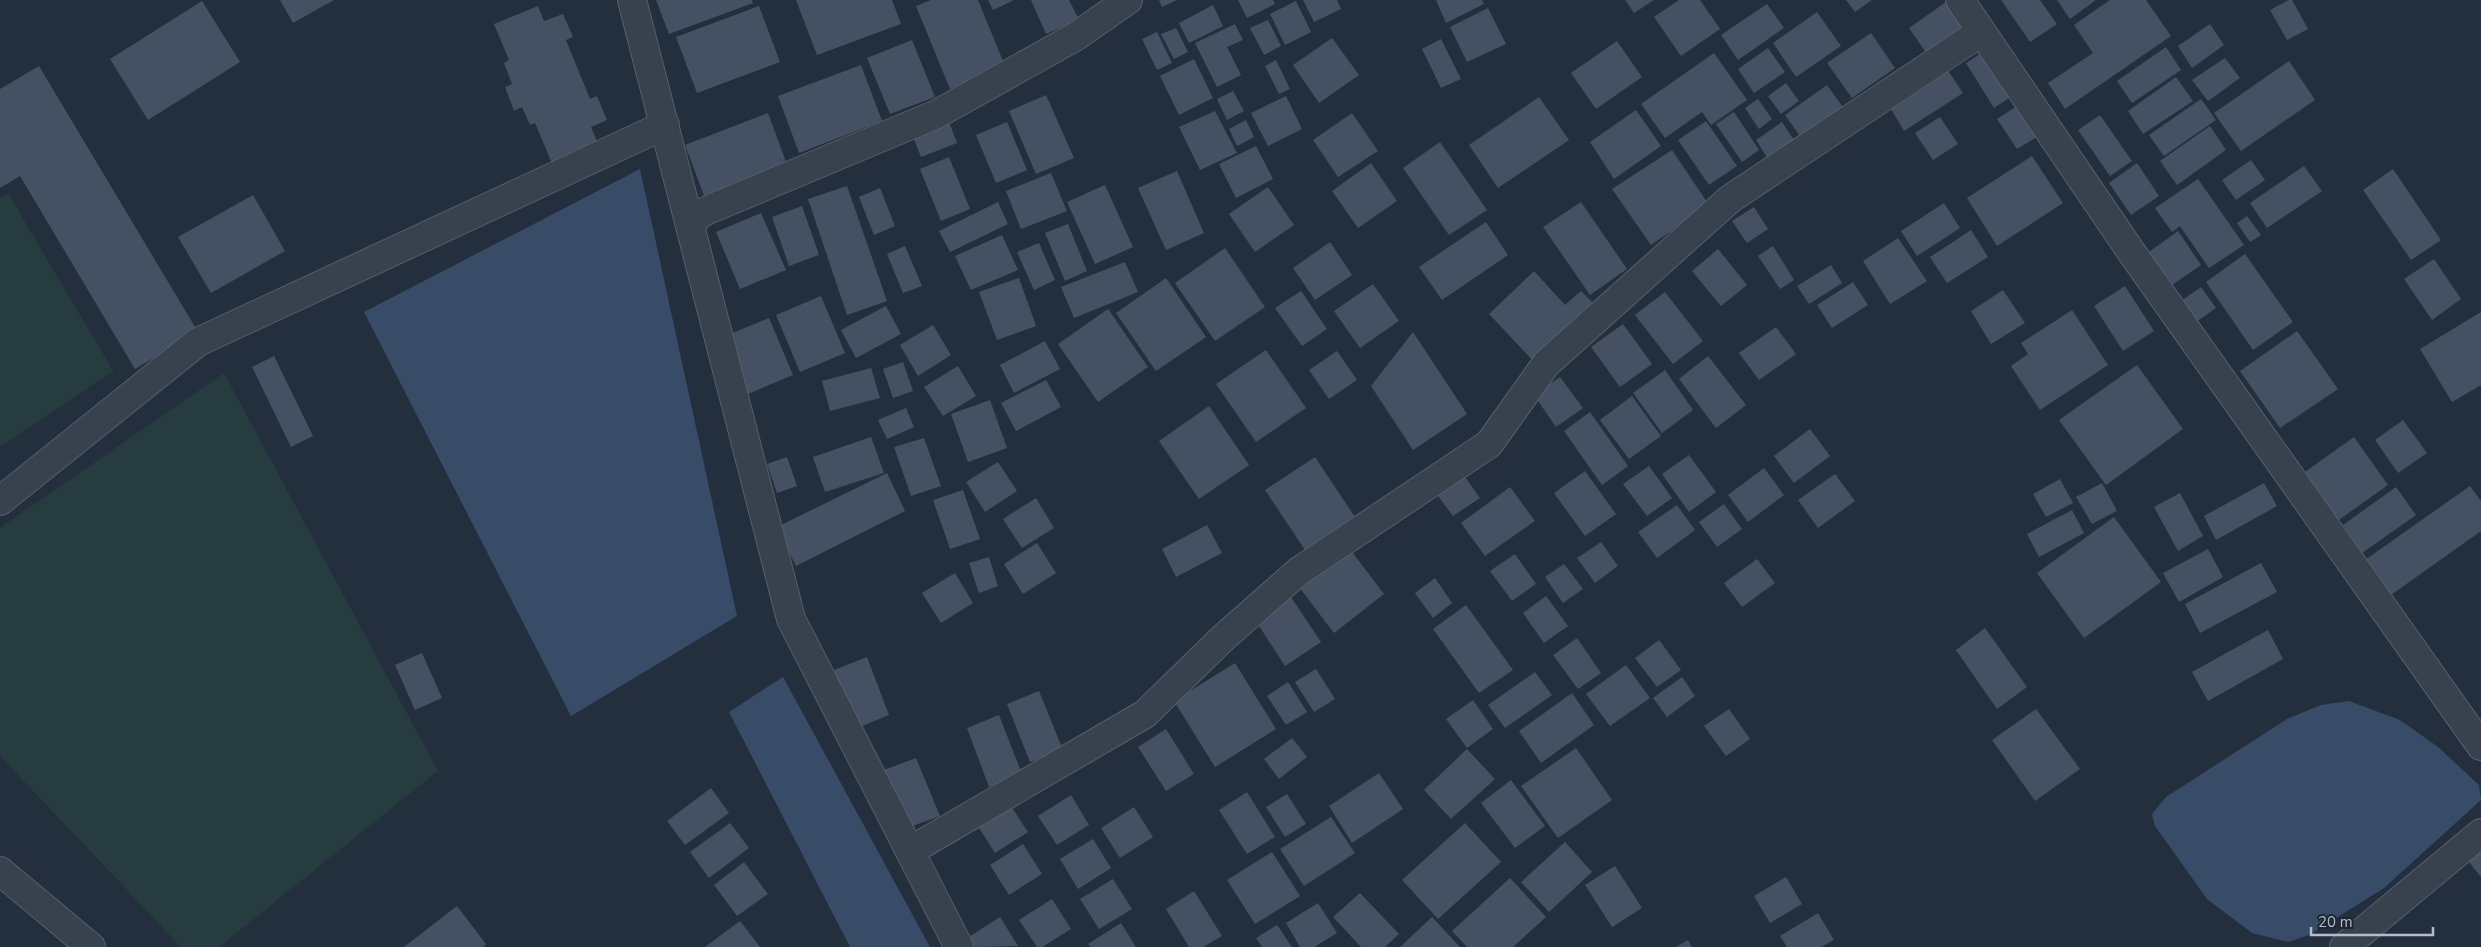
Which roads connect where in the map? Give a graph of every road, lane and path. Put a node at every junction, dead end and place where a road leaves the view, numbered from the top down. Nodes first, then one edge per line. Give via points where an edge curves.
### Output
1 (632, 0) edge
2 (1128, 0) edge
3 (1960, 0) edge
4 (1981, 32) junction
5 (665, 125) junction
6 (690, 223) junction
7 (0, 500) edge
8 (2481, 746) edge
9 (2481, 833) edge
10 (910, 851) junction
11 (0, 871) edge
12 (91, 947) edge
13 (959, 947) edge
14 (2344, 947) edge

1 - 5 street
2 - 6 street via 1075,37 936,114 703,212
3 - 4 street
4 - 8 street via 2132,252
4 - 10 street via 1730,200 1546,364 1489,444 1299,571 1223,638 1145,714
5 - 6 street
5 - 7 street via 198,342
6 - 10 street via 791,618
9 - 14 street
10 - 13 street
11 - 12 street

